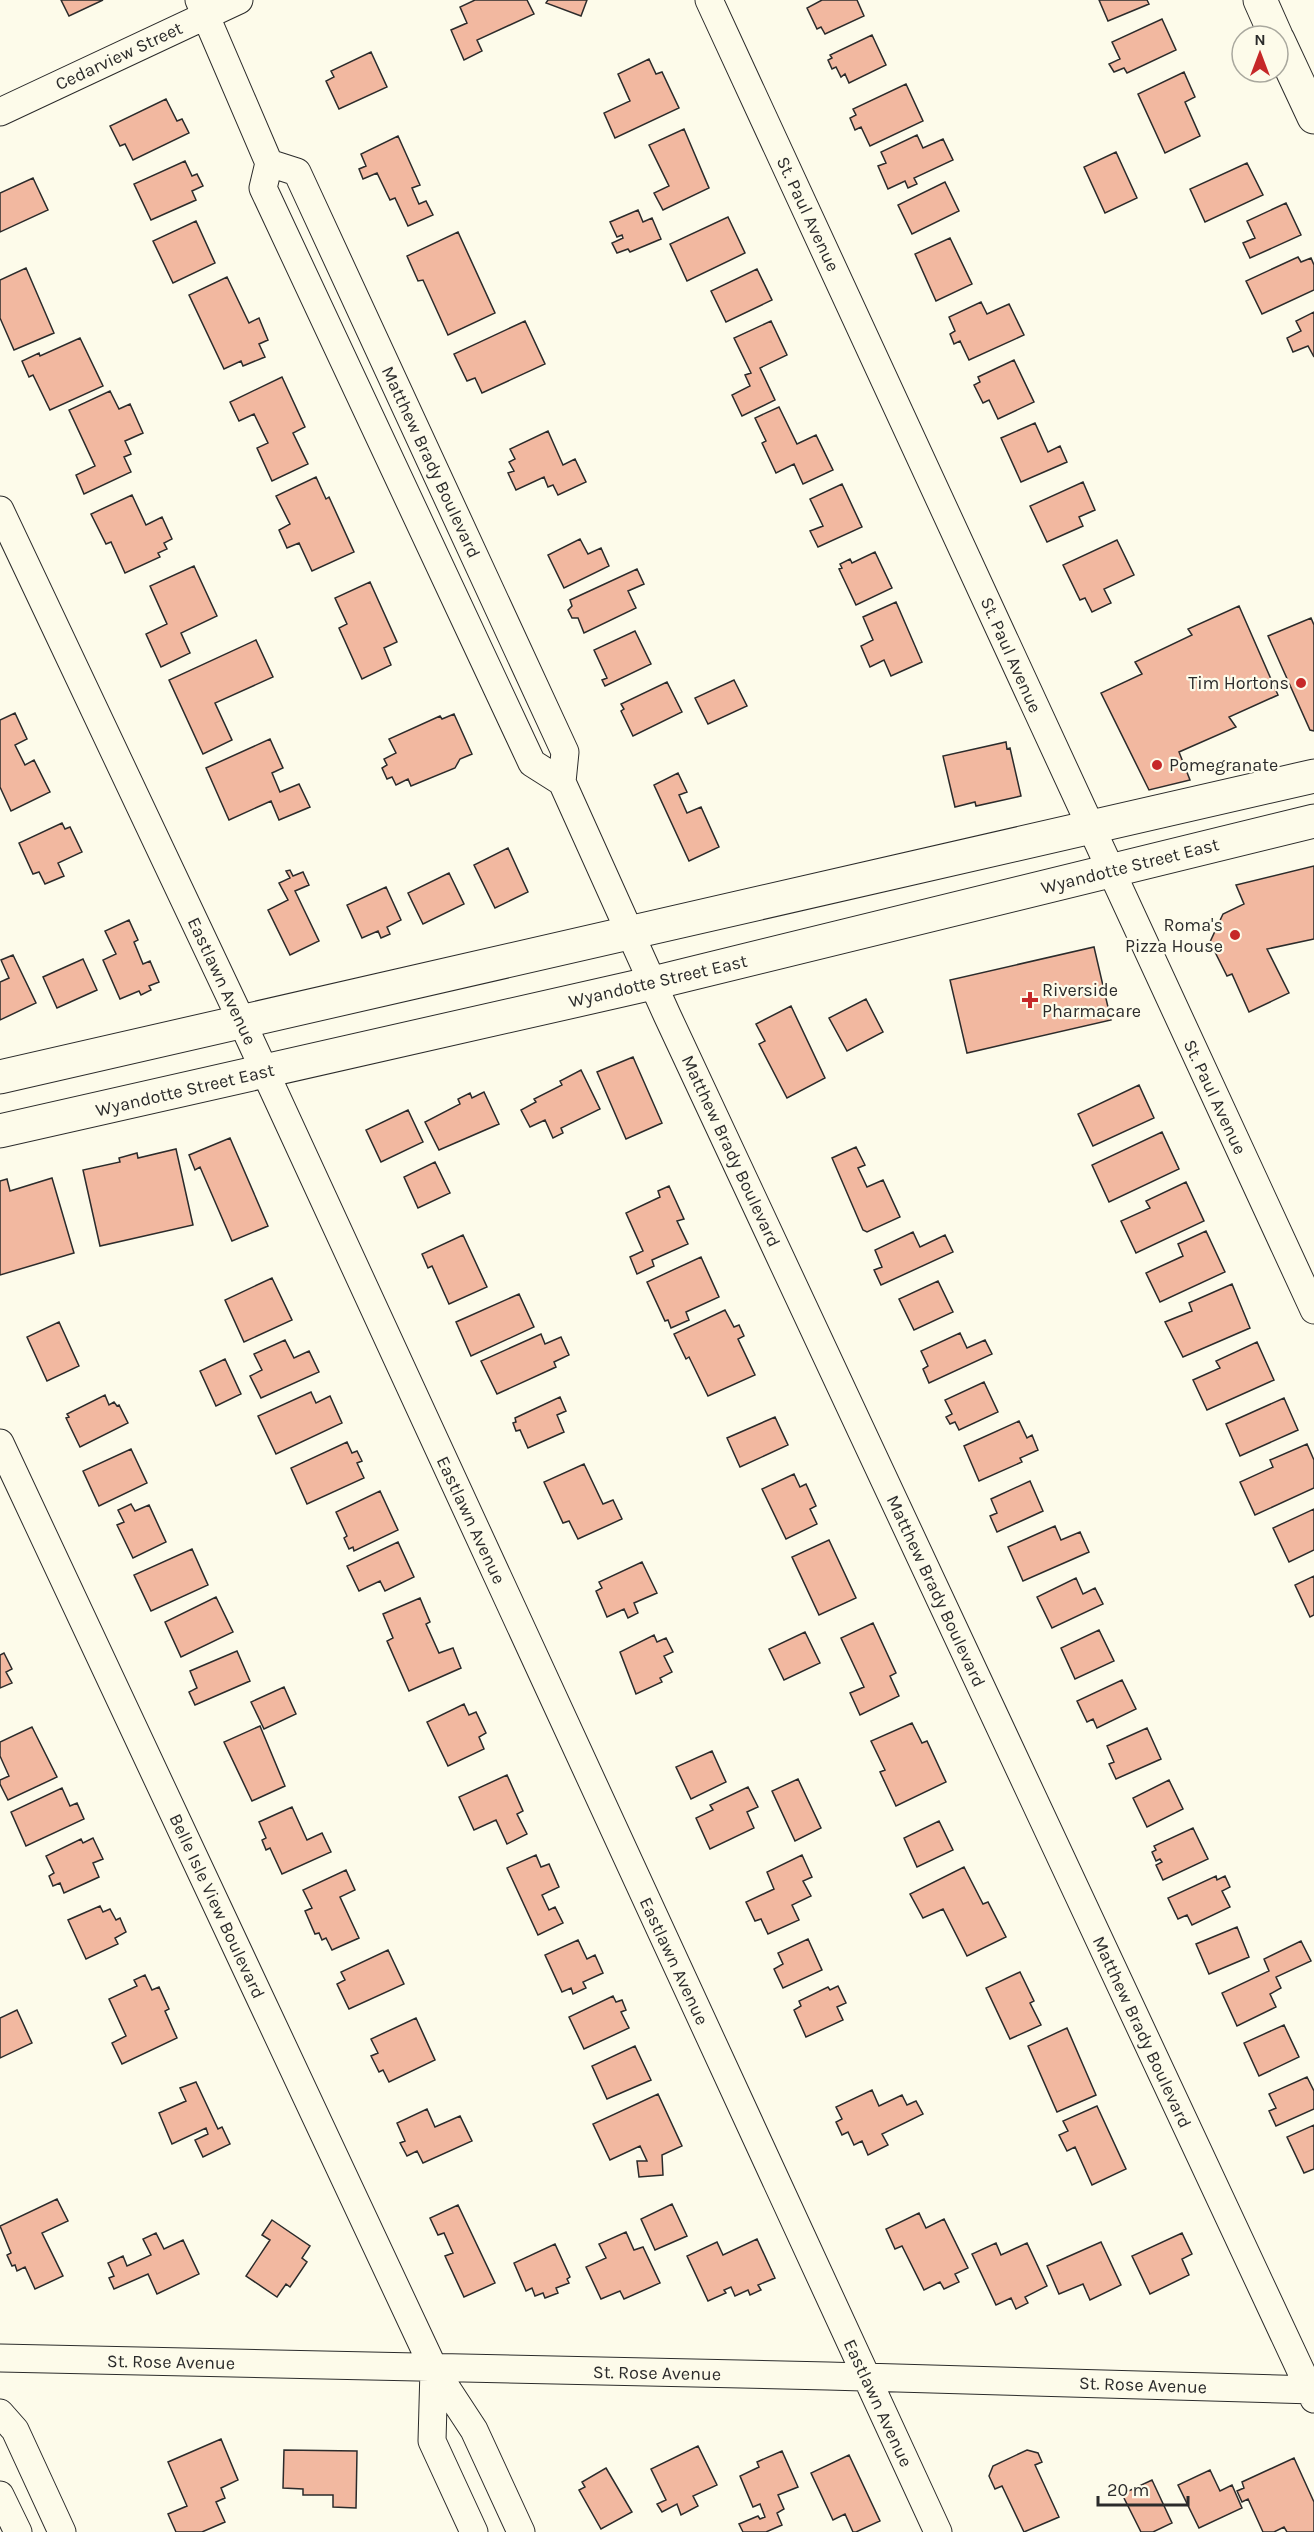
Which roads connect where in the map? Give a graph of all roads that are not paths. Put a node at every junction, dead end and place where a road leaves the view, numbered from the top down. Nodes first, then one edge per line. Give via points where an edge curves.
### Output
1 (239, 0) edge
2 (709, 0) edge
3 (1260, 0) edge
4 (202, 8) edge
5 (1271, 24) edge
6 (1290, 66) edge
7 (0, 112) edge
8 (1314, 117) edge
9 (269, 163) junction
10 (0, 510) edge
11 (1314, 776) edge
12 (562, 782) junction
13 (1314, 821) edge
14 (1091, 829) junction
15 (1111, 872) junction
16 (631, 934) junction
17 (653, 983) junction
18 (242, 1022) junction
19 (265, 1072) junction
20 (0, 1077) edge
21 (0, 1131) edge
22 (1314, 1310) edge
23 (0, 1443) edge
24 (0, 2358) edge
25 (434, 2369) junction
26 (865, 2377) junction
27 (1313, 2393) edge
28 (0, 2413) edge
29 (0, 2495) edge
30 (18, 2532) edge
31 (62, 2532) edge
32 (474, 2532) edge
33 (521, 2532) edge
34 (938, 2532) edge

1 - 4 street, Cedarview Street
2 - 14 street, St. Paul Avenue
3 - 5 main road
4 - 7 street, Cedarview Street
4 - 9 street
6 - 8 main road
9 - 12 street, Matthew Brady Boulevard via 263,189 532,763
9 - 12 street, Matthew Brady Boulevard via 297,172 302,182 565,752
10 - 18 street, Eastlawn Avenue
11 - 14 main road
12 - 16 street, Matthew Brady Boulevard
13 - 15 main road, Wyandotte Street East
14 - 15 street, St. Paul Avenue
14 - 16 main road
15 - 17 main road, Wyandotte Street East
15 - 22 street, St. Paul Avenue
16 - 17 street, Matthew Brady Boulevard
16 - 18 main road
17 - 19 main road, Wyandotte Street East
17 - 27 street, Matthew Brady Boulevard
18 - 19 street, Eastlawn Avenue
18 - 20 main road
19 - 21 main road, Wyandotte Street East
19 - 26 street, Eastlawn Avenue
23 - 25 street, Belle Isle View Boulevard
24 - 25 street, St. Rose Avenue
25 - 26 street, St. Rose Avenue
25 - 32 street, Belle Isle View Boulevard via 432,2441
25 - 33 street, Belle Isle View Boulevard via 474,2430
26 - 27 street, St. Rose Avenue
26 - 34 street, Eastlawn Avenue
28 - 31 street via 15,2430
29 - 30 street

